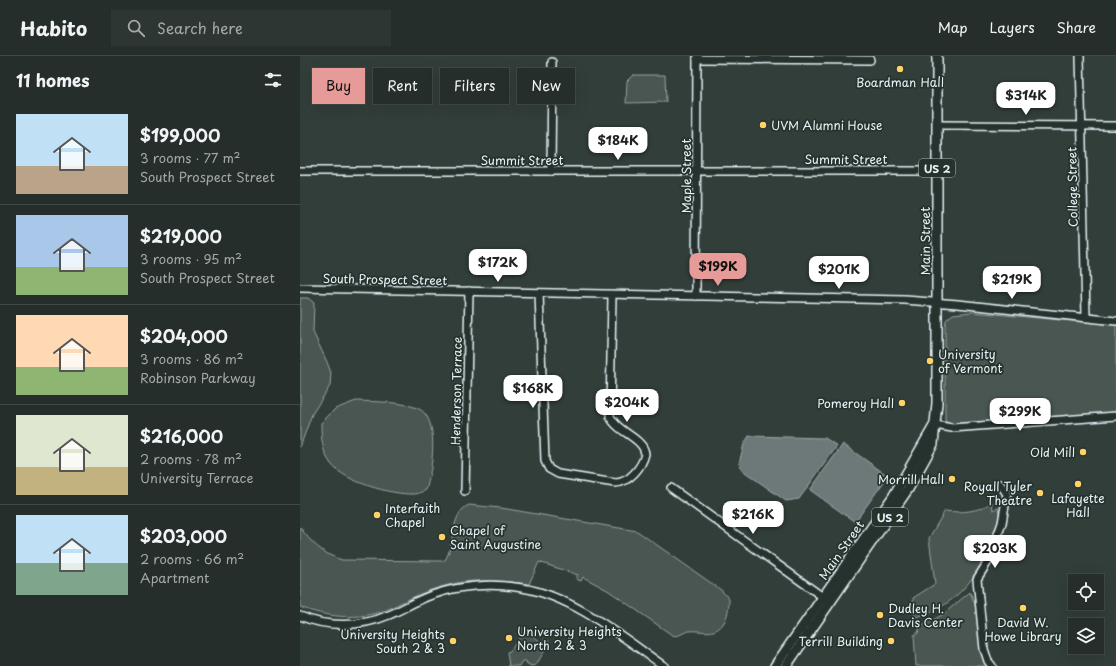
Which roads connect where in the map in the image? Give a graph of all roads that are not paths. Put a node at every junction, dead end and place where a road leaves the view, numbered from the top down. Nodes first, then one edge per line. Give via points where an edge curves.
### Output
1 (937, 56) edge
2 (1080, 56) edge
3 (697, 58) edge
4 (798, 58) edge
5 (870, 60) dead end
6 (552, 62) dead end
7 (937, 125) junction
8 (1116, 126) edge
9 (1081, 127) junction
10 (697, 170) junction
11 (300, 171) edge
12 (551, 171) junction
13 (937, 171) junction
14 (300, 288) edge
15 (469, 292) junction
16 (539, 293) junction
17 (612, 295) junction
18 (696, 296) junction
19 (937, 302) junction
20 (1086, 317) junction
21 (1116, 320) edge
22 (1116, 416) edge
23 (935, 425) junction
24 (1000, 484) dead end
25 (671, 488) dead end
26 (465, 491) dead end
27 (827, 600) junction
28 (300, 616) edge
29 (664, 666) edge
30 (775, 666) edge
31 (786, 666) edge
32 (992, 666) edge

1 - 7 main road, Main Street / US 2
2 - 9 street, College Street
3 - 4 street
3 - 10 street, Maple Street
4 - 5 street
6 - 12 street
7 - 9 street
7 - 13 main road, Main Street / US 2
8 - 9 street
9 - 20 street, College Street
10 - 12 street, Summit Street
10 - 13 street, Summit Street
10 - 18 street, Maple Street
11 - 12 street, Summit Street
13 - 19 main road, Main Street / US 2
14 - 15 street, South Prospect Street
15 - 16 street, South Prospect Street
15 - 26 street, Henderson Terrace
16 - 17 street, South Prospect Street
16 - 17 street via 545,461 549,469 558,474 614,483 629,479 645,454 642,445 615,425 609,412
17 - 18 street, South Prospect Street
18 - 19 street, South Prospect Street
19 - 20 street, South Prospect Street
19 - 23 main road, Main Street / US 2
20 - 21 street, South Prospect Street
22 - 23 street via 952,428
23 - 27 main road, Main Street / US 2 via 893,497
24 - 32 street via 1006,494 1002,523 989,560 977,579 984,649
25 - 27 street
27 - 30 main road, Main Street / US 2
27 - 31 main road, Main Street / US 2
28 - 29 street via 326,624 355,624 379,619 422,598 454,589 492,586 522,588 576,606

